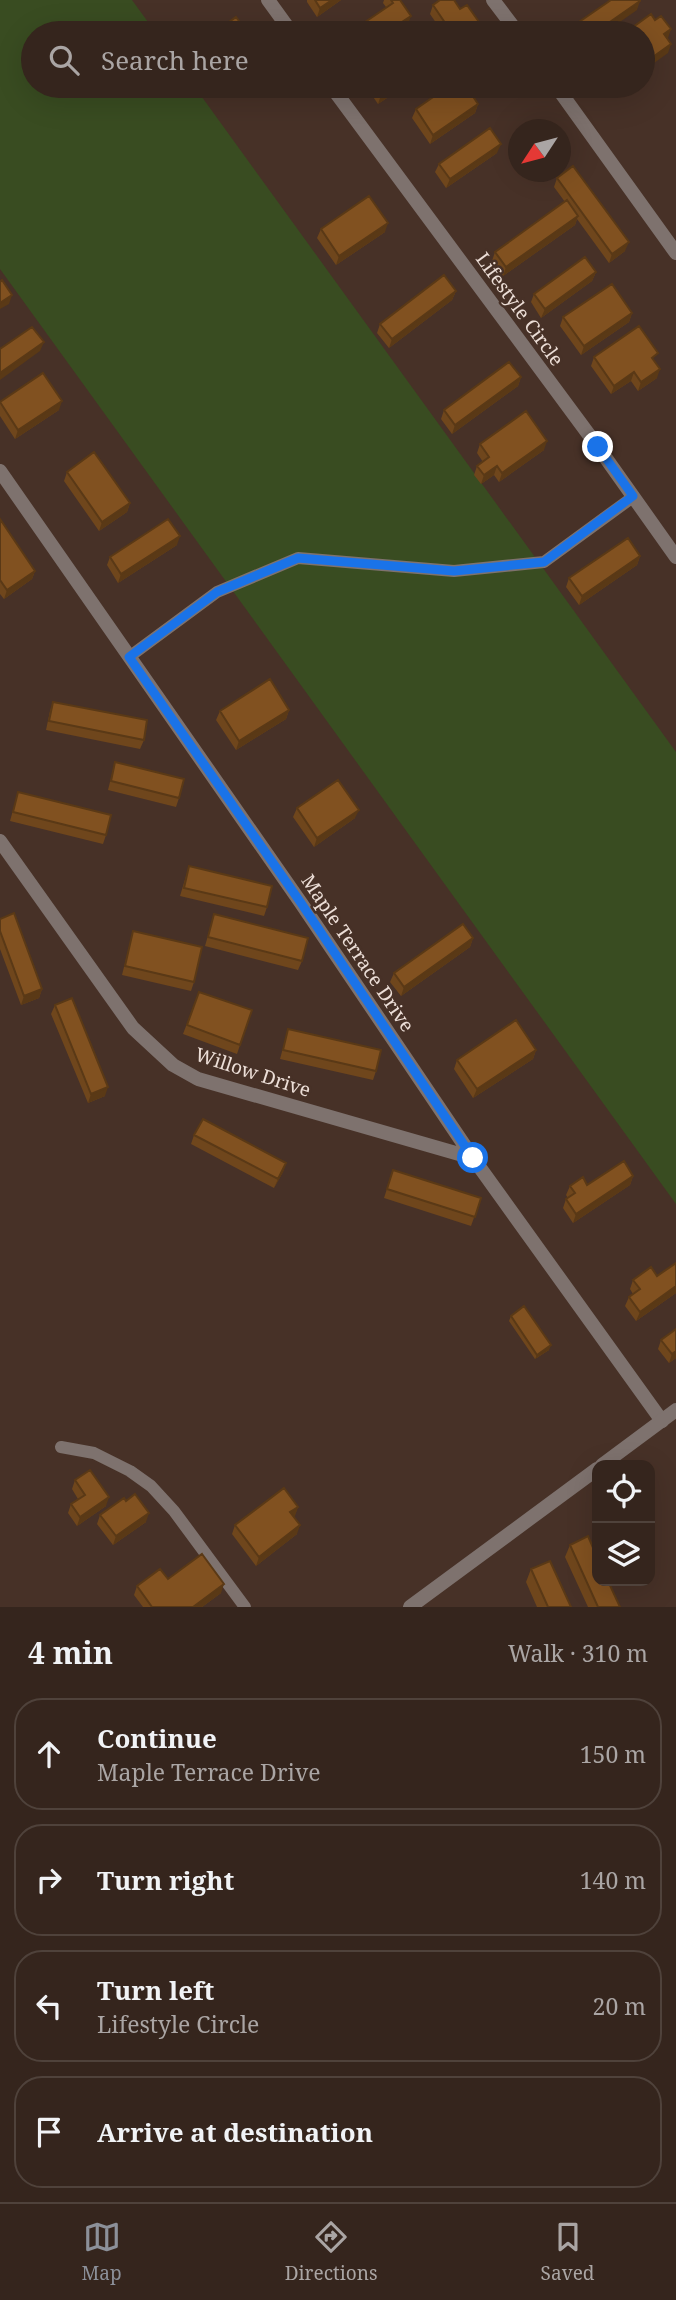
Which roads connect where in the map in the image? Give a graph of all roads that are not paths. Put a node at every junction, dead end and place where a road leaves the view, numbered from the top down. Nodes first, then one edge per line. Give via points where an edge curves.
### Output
1 (268, 0) edge
2 (493, 0) edge
3 (283, 21) edge
4 (509, 21) edge
5 (340, 98) edge
6 (565, 98) edge
7 (676, 253) edge
8 (0, 471) edge
9 (0, 491) edge
10 (16, 494) junction
11 (633, 496) junction
12 (676, 557) edge
13 (129, 657) junction
14 (0, 841) edge
15 (473, 1158) junction
16 (676, 1410) edge
17 (662, 1421) junction
18 (61, 1447) dead end
19 (609, 1460) edge
20 (592, 1473) edge
21 (244, 1607) edge
22 (410, 1607) edge

1 - 3 street
2 - 4 street
5 - 11 street, Lifestyle Circle
6 - 7 street
8 - 10 street, Maple Terrace Drive
9 - 10 street
10 - 13 street, Maple Terrace Drive
11 - 12 street, Lifestyle Circle
11 - 13 lane via 544,562 454,571 298,558 217,592
13 - 15 street, Maple Terrace Drive
14 - 15 street, Willow Drive via 133,1028 173,1065 198,1079
15 - 17 street, Maple Terrace Drive
16 - 17 street
17 - 19 street
18 - 21 lane via 94,1453 151,1486
20 - 22 street

